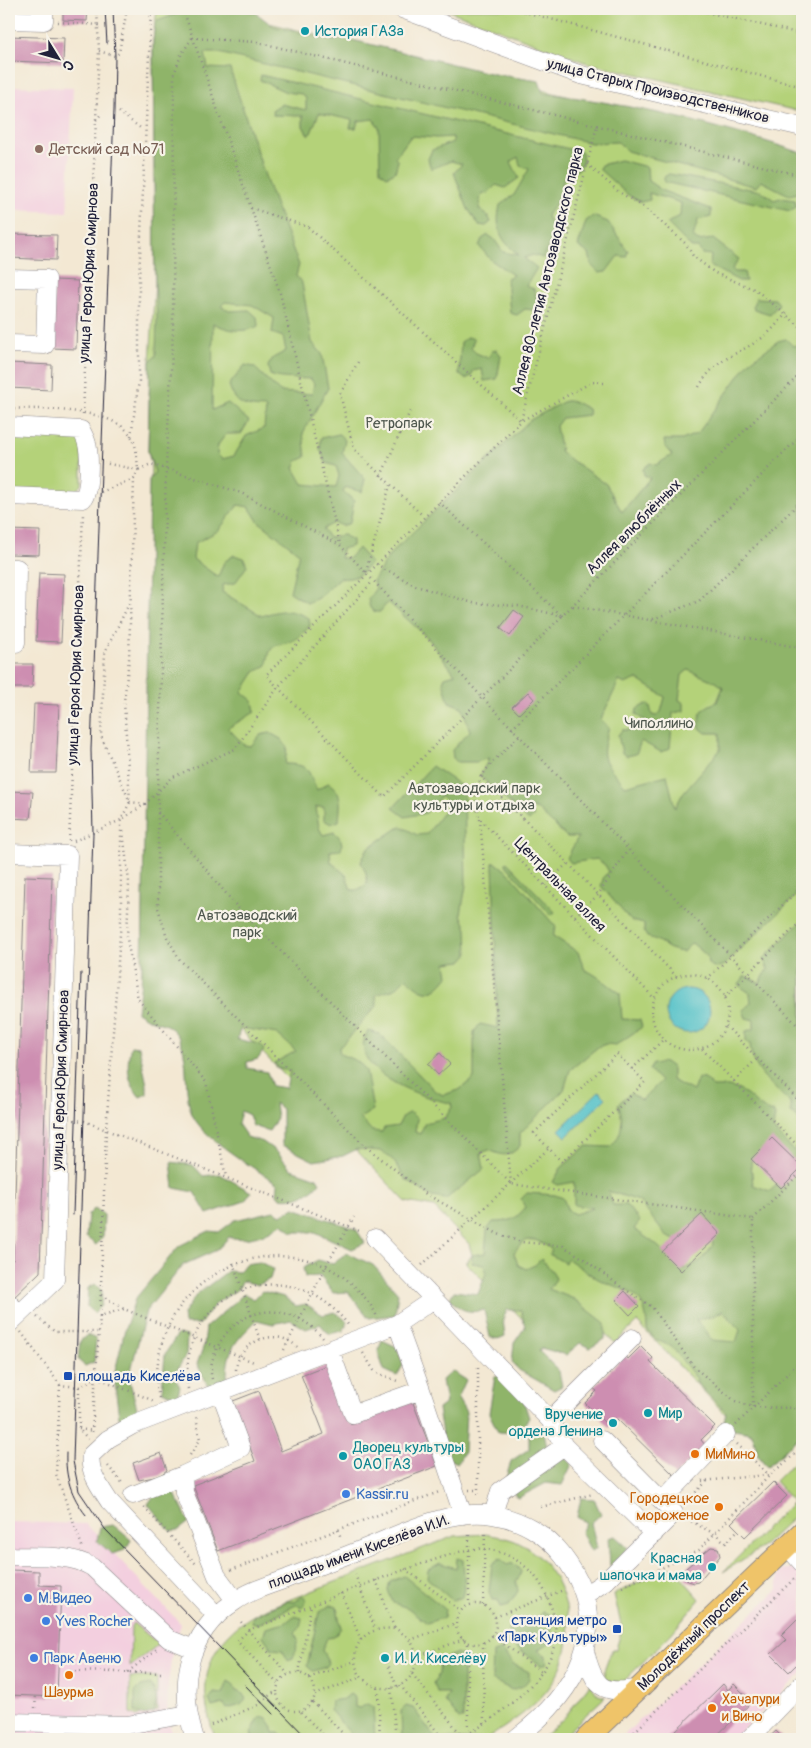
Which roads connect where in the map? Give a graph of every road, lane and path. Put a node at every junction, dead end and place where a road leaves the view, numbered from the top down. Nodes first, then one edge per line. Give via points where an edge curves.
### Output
1 (97, 9) edge
2 (128, 9) edge
3 (151, 9) edge
4 (183, 9) edge
5 (402, 9) edge
6 (514, 9) edge
7 (692, 9) edge
8 (788, 9) edge
9 (44, 15) edge
10 (9, 20) edge
11 (802, 20) edge
12 (99, 25) junction
13 (802, 34) edge
14 (192, 38) junction
15 (99, 51) junction
16 (802, 87) edge
17 (119, 112) dead end
18 (102, 113) dead end
19 (96, 120) junction
20 (597, 126) junction
21 (802, 127) edge
22 (144, 139) junction
23 (588, 164) junction
24 (802, 176) edge
25 (251, 208) junction
26 (9, 278) edge
27 (787, 313) junction
28 (802, 328) edge
29 (9, 344) edge
30 (358, 362) dead end
31 (802, 372) edge
32 (604, 383) dead end
33 (699, 387) dead end
34 (411, 409) dead end
35 (521, 421) junction
36 (9, 426) edge
37 (80, 430) junction
38 (802, 434) edge
39 (131, 436) dead end
40 (88, 462) junction
41 (151, 464) dead end
42 (166, 468) junction
43 (381, 476) junction
44 (134, 479) junction
45 (390, 485) junction
46 (9, 496) edge
47 (85, 496) junction
48 (802, 500) edge
49 (438, 502) junction
50 (423, 516) junction
51 (340, 545) junction
52 (376, 563) junction
53 (9, 568) edge
54 (366, 573) junction
55 (373, 581) junction
56 (130, 601) junction
57 (573, 606) junction
58 (625, 614) junction
59 (563, 616) junction
60 (651, 620) junction
61 (9, 643) edge
62 (802, 648) edge
63 (278, 687) junction
64 (482, 697) junction
65 (512, 729) junction
66 (520, 736) junction
67 (480, 776) junction
68 (158, 792) junction
69 (130, 802) junction
70 (145, 804) junction
71 (157, 811) junction
72 (480, 819) junction
73 (121, 820) junction
74 (68, 850) junction
75 (628, 850) junction
76 (9, 853) edge
77 (568, 863) junction
78 (545, 885) junction
79 (802, 886) edge
80 (598, 894) junction
81 (575, 916) junction
82 (802, 920) edge
83 (731, 956) junction
84 (749, 974) junction
85 (676, 977) junction
86 (707, 979) junction
87 (725, 997) junction
88 (655, 999) junction
89 (726, 1026) junction
90 (802, 1030) edge
91 (664, 1039) junction
92 (702, 1048) junction
93 (758, 1058) junction
94 (632, 1069) junction
95 (734, 1081) junction
96 (802, 1104) edge
97 (60, 1120) junction
98 (106, 1130) junction
99 (802, 1143) edge
100 (799, 1146) junction
101 (549, 1148) junction
102 (802, 1150) edge
103 (802, 1171) edge
104 (226, 1177) junction
105 (511, 1184) junction
106 (354, 1217) dead end
107 (753, 1219) junction
108 (471, 1220) junction
109 (349, 1227) junction
110 (375, 1238) joint
111 (234, 1263) junction
112 (326, 1266) junction
113 (411, 1275) junction
114 (243, 1290) junction
115 (313, 1293) junction
116 (101, 1295) junction
117 (434, 1299) junction
118 (124, 1309) junction
119 (15, 1314) edge
120 (251, 1315) junction
121 (100, 1316) junction
122 (301, 1318) junction
123 (168, 1327) junction
124 (390, 1327) junction
125 (97, 1332) junction
126 (194, 1338) junction
127 (632, 1338) dead end
128 (260, 1340) junction
129 (355, 1340) junction
130 (289, 1341) junction
131 (478, 1344) junction
132 (218, 1347) junction
133 (330, 1350) junction
134 (240, 1356) junction
135 (304, 1359) junction
136 (802, 1359) edge
137 (274, 1371) junction
138 (96, 1377) junction
139 (239, 1384) junction
140 (60, 1385) junction
141 (79, 1387) junction
142 (421, 1390) junction
143 (218, 1392) junction
144 (191, 1403) junction
145 (802, 1404) edge
146 (753, 1407) junction
147 (550, 1420) junction
148 (732, 1429) junction
149 (602, 1440) dead end
150 (91, 1442) dead end
151 (564, 1446) junction
152 (802, 1448) edge
153 (183, 1474) junction
154 (770, 1475) junction
155 (708, 1480) junction
156 (680, 1482) junction
157 (456, 1490) junction
158 (609, 1490) junction
159 (133, 1495) dead end
160 (662, 1501) junction
161 (541, 1508) dead end
162 (674, 1514) junction
163 (463, 1515) junction
164 (493, 1515) junction
165 (338, 1530) junction
166 (738, 1530) dead end
167 (469, 1534) dead end
168 (485, 1534) dead end
169 (654, 1534) junction
170 (715, 1534) junction
171 (341, 1538) dead end
172 (795, 1539) edge
173 (484, 1549) junction
174 (469, 1550) junction
175 (9, 1556) edge
176 (83, 1562) junction
177 (802, 1563) edge
178 (405, 1569) junction
179 (802, 1572) edge
180 (355, 1574) dead end
181 (217, 1576) junction
182 (376, 1580) junction
183 (359, 1586) junction
184 (620, 1588) dead end
185 (561, 1591) dead end
186 (341, 1593) junction
187 (585, 1595) junction
188 (547, 1597) junction
189 (235, 1600) junction
190 (469, 1605) junction
191 (484, 1605) junction
192 (311, 1606) junction
193 (461, 1611) junction
194 (217, 1616) junction
195 (494, 1617) junction
196 (241, 1622) dead end
197 (456, 1623) junction
198 (375, 1629) junction
199 (395, 1629) junction
200 (249, 1630) junction
201 (492, 1635) junction
202 (169, 1639) junction
203 (464, 1639) junction
204 (361, 1640) junction
205 (410, 1640) junction
206 (468, 1642) junction
207 (483, 1642) junction
208 (194, 1649) junction
209 (584, 1651) junction
210 (416, 1657) junction
211 (355, 1661) junction
212 (387, 1662) dead end
213 (70, 1671) dead end
214 (128, 1672) junction
215 (162, 1672) dead end
216 (299, 1673) junction
217 (542, 1673) junction
218 (288, 1674) junction
219 (412, 1674) junction
220 (361, 1677) junction
221 (309, 1678) junction
222 (278, 1684) junction
223 (802, 1684) edge
224 (398, 1686) junction
225 (378, 1688) junction
226 (391, 1688) junction
227 (639, 1688) junction
228 (276, 1692) junction
229 (315, 1695) junction
230 (36, 1696) dead end
231 (313, 1702) junction
232 (35, 1705) dead end
233 (301, 1712) junction
234 (188, 1714) junction
235 (9, 1722) edge
236 (210, 1725) dead end
237 (484, 1725) junction
238 (468, 1735) junction
239 (461, 1738) edge
240 (195, 1739) edge
241 (327, 1739) edge
242 (348, 1739) edge
243 (380, 1739) edge
244 (396, 1739) edge
245 (443, 1739) edge
246 (516, 1739) edge
247 (586, 1739) edge
248 (627, 1739) edge
249 (749, 1739) edge

1 - 12 path, улица Героя Юрия Смирнова
2 - 15 path via 119,53 115,56
3 - 22 path
4 - 14 path
5 - 21 street, улица Старых Производственников via 581,74
6 - 16 path
7 - 13 path
8 - 11 path
9 - 10 street
9 - 12 path
12 - 15 path, улица Героя Юрия Смирнова
14 - 20 path via 257,42
14 - 25 path
14 - 42 path via 174,74 173,332
15 - 19 path, улица Героя Юрия Смирнова
17 - 22 path via 143,129
18 - 19 path
19 - 37 path, улица Героя Юрия Смирнова
20 - 23 path, Аллея 80-летия Автозаводского парка
20 - 24 path
22 - 39 path via 139,381
23 - 27 path via 619,192 644,207 686,244 693,256 715,273 756,290
23 - 35 path, Аллея 80-летия Автозаводского парка
25 - 35 path via 308,227
25 - 51 path via 280,293
26 - 29 street via 46,279 46,345
27 - 28 path
27 - 33 path via 763,338 719,362
30 - 43 path via 340,394 354,449
31 - 57 path, Аллея влюблённых
32 - 35 path via 592,382
34 - 43 path
35 - 49 path
36 - 37 street
37 - 40 street via 87,443
38 - 58 path
40 - 44 path via 138,470
40 - 47 street
41 - 42 path
42 - 51 path via 240,493
42 - 68 path
43 - 45 path
44 - 47 path
44 - 56 path
45 - 50 path
45 - 54 path
46 - 47 street
47 - 74 path, улица Героя Юрия Смирнова
48 - 60 path via 699,601
49 - 50 path
49 - 59 path
50 - 52 path
51 - 54 path
52 - 54 path
52 - 59 path via 416,586 473,603 518,606
53 - 61 street via 17,568 17,587 16,643
54 - 55 path
54 - 63 path via 266,675
55 - 63 path
55 - 64 path
56 - 69 path via 129,660 124,701
56 - 69 path via 105,652 101,736
57 - 58 path
57 - 59 path, Аллея влюблённых
58 - 60 path
58 - 65 path
59 - 64 path, Аллея влюблённых
60 - 62 path
63 - 64 path, Аллея влюблённых via 384,797
63 - 68 path via 235,749 173,778
64 - 65 path
65 - 66 path
66 - 67 path
66 - 75 path
67 - 72 path via 476,807
67 - 77 path, Центральная аллея
68 - 70 path
68 - 71 path
69 - 70 path
69 - 73 path
70 - 73 path
71 - 105 path via 239,909
71 - 108 path via 158,908 167,937 180,960 365,1146 426,1194
72 - 78 path, Центральная аллея
72 - 105 path
73 - 74 path
73 - 98 path via 121,920
73 - 104 path via 130,882 127,939 138,1000 206,1082
74 - 76 street
74 - 97 street, улица Героя Юрия Смирнова
75 - 80 path
75 - 83 path
77 - 78 path
77 - 80 path, Центральная аллея
78 - 81 path, Центральная аллея
79 - 83 path
80 - 81 path
80 - 85 path, Центральная аллея
81 - 88 path, Центральная аллея
82 - 84 path
83 - 84 path
83 - 86 path
84 - 87 path
84 - 90 path
85 - 86 path via 692,974
85 - 88 path via 663,986
86 - 87 path
87 - 89 path
88 - 91 path via 655,1027
89 - 92 path via 715,1041
89 - 93 path
91 - 92 path via 685,1050
91 - 94 path
92 - 95 path
93 - 95 path
93 - 96 path
94 - 101 path via 645,1082 562,1162
94 - 101 path via 617,1054 534,1134
95 - 100 path
97 - 98 path via 84,1121
97 - 119 street, улица Героя Юрия Смирнова via 55,1280
98 - 104 path
98 - 116 path
99 - 100 path
100 - 102 path
101 - 105 path
103 - 107 path
104 - 109 path
105 - 107 path
105 - 108 path
106 - 109 path
107 - 146 path
108 - 113 path
108 - 146 path via 521,1242 563,1246 580,1256 652,1307 694,1366 735,1401
109 - 110 path
109 - 112 path
110 - 113 street
111 - 112 path via 275,1256
111 - 114 path
111 - 123 path via 192,1291
112 - 115 path
112 - 124 path via 360,1292
113 - 117 street
114 - 115 path via 285,1284
114 - 120 path
114 - 126 path via 218,1304
115 - 122 path
115 - 129 path via 341,1316
116 - 118 path
116 - 121 path
117 - 124 street
117 - 131 street
118 - 121 path
118 - 123 path
119 - 125 path via 55,1332
119 - 140 path
120 - 122 path via 278,1311
120 - 128 path
120 - 132 path via 230,1330
121 - 125 path
122 - 130 path
122 - 133 path via 317,1330
123 - 126 path
123 - 138 path via 157,1377 161,1404
124 - 129 street
124 - 142 street
125 - 138 path
126 - 132 path
126 - 144 path via 188,1369
127 - 147 street
128 - 130 path via 275,1336
128 - 134 path
129 - 133 street
129 - 142 path via 375,1372
130 - 135 path via 300,1350
130 - 137 path
131 - 147 street
131 - 157 path via 478,1492
132 - 134 path
132 - 143 path via 211,1375
133 - 135 street
133 - 142 street via 353,1414
134 - 137 path
134 - 139 path via 236,1367
135 - 137 street
136 - 146 path
137 - 139 street
138 - 141 path
139 - 143 street
140 - 141 path
140 - 176 path via 56,1474 84,1544
141 - 150 path via 79,1429
142 - 157 street
143 - 144 street
143 - 153 street via 241,1448
144 - 153 path via 198,1420 200,1440 187,1459
144 - 194 street via 132,1425 97,1447 90,1460 96,1480 109,1501
145 - 146 path via 796,1408
146 - 148 path
147 - 151 street
148 - 154 path
148 - 156 street
149 - 160 street
151 - 158 street
151 - 164 street via 500,1491
152 - 154 path
153 - 159 street
153 - 181 street via 184,1492
154 - 155 path
154 - 170 path
155 - 156 path
155 - 162 path
156 - 160 street
157 - 163 street
157 - 165 path via 435,1492
158 - 161 path
158 - 169 street
160 - 162 street
162 - 169 street
162 - 170 path
163 - 164 street, площадь имени Киселёва И.И.
163 - 189 street, площадь имени Киселёва И.И. via 439,1520
164 - 187 street, площадь имени Киселёва И.И. via 512,1519 544,1537 571,1567
165 - 171 path
165 - 181 path
166 - 170 path via 726,1543
167 - 174 path
168 - 173 path
169 - 187 street via 606,1581
170 - 184 path via 699,1550
172 - 177 street
172 - 227 main road, Молодёжный проспект
173 - 174 path
173 - 188 path via 519,1561 538,1580
173 - 191 path
174 - 178 path
174 - 190 path
175 - 176 street
176 - 202 street
178 - 182 path
178 - 193 path
179 - 248 path
180 - 183 path
181 - 189 street
182 - 183 path
182 - 199 path
183 - 186 path
183 - 198 path
185 - 188 path
186 - 192 path
186 - 204 path
187 - 209 street, площадь имени Киселёва И.И. via 589,1630
188 - 195 path
188 - 217 path via 557,1629 552,1657
189 - 194 street, площадь имени Киселёва И.И.
190 - 191 path
190 - 193 path
191 - 195 path
192 - 200 path
192 - 216 path
193 - 197 path
194 - 208 street, площадь имени Киселёва И.И.
195 - 201 path via 496,1623
196 - 200 path
197 - 203 path
197 - 205 path
198 - 199 path
198 - 204 path
199 - 205 path
200 - 218 path
200 - 222 path via 237,1641
201 - 207 path
201 - 217 path
202 - 208 street
202 - 214 path
203 - 206 path
203 - 210 path
204 - 211 path
205 - 210 path
206 - 207 path
206 - 238 path
207 - 237 path
208 - 234 street, площадь имени Киселёва И.И. via 185,1688
209 - 227 street via 594,1677 608,1691
209 - 246 street, площадь имени Киселёва И.И. via 568,1686 557,1701
210 - 219 path
211 - 220 path
211 - 221 path
212 - 224 path
213 - 214 path
214 - 215 path
216 - 218 path
216 - 221 path
217 - 237 path via 531,1687
218 - 222 path
219 - 224 path
219 - 239 path
220 - 225 path
220 - 229 path
221 - 229 path via 315,1686
222 - 228 path
223 - 249 street
224 - 226 path
224 - 245 path
225 - 226 path
225 - 243 path
226 - 244 path
227 - 247 main road, Молодёжный проспект
228 - 233 path via 289,1710
228 - 236 path via 258,1705
229 - 231 path
230 - 232 path
231 - 233 path
231 - 242 path
233 - 241 path
234 - 235 street via 127,1725
234 - 240 street, площадь имени Киселёва И.И.
237 - 238 path
238 - 239 path

